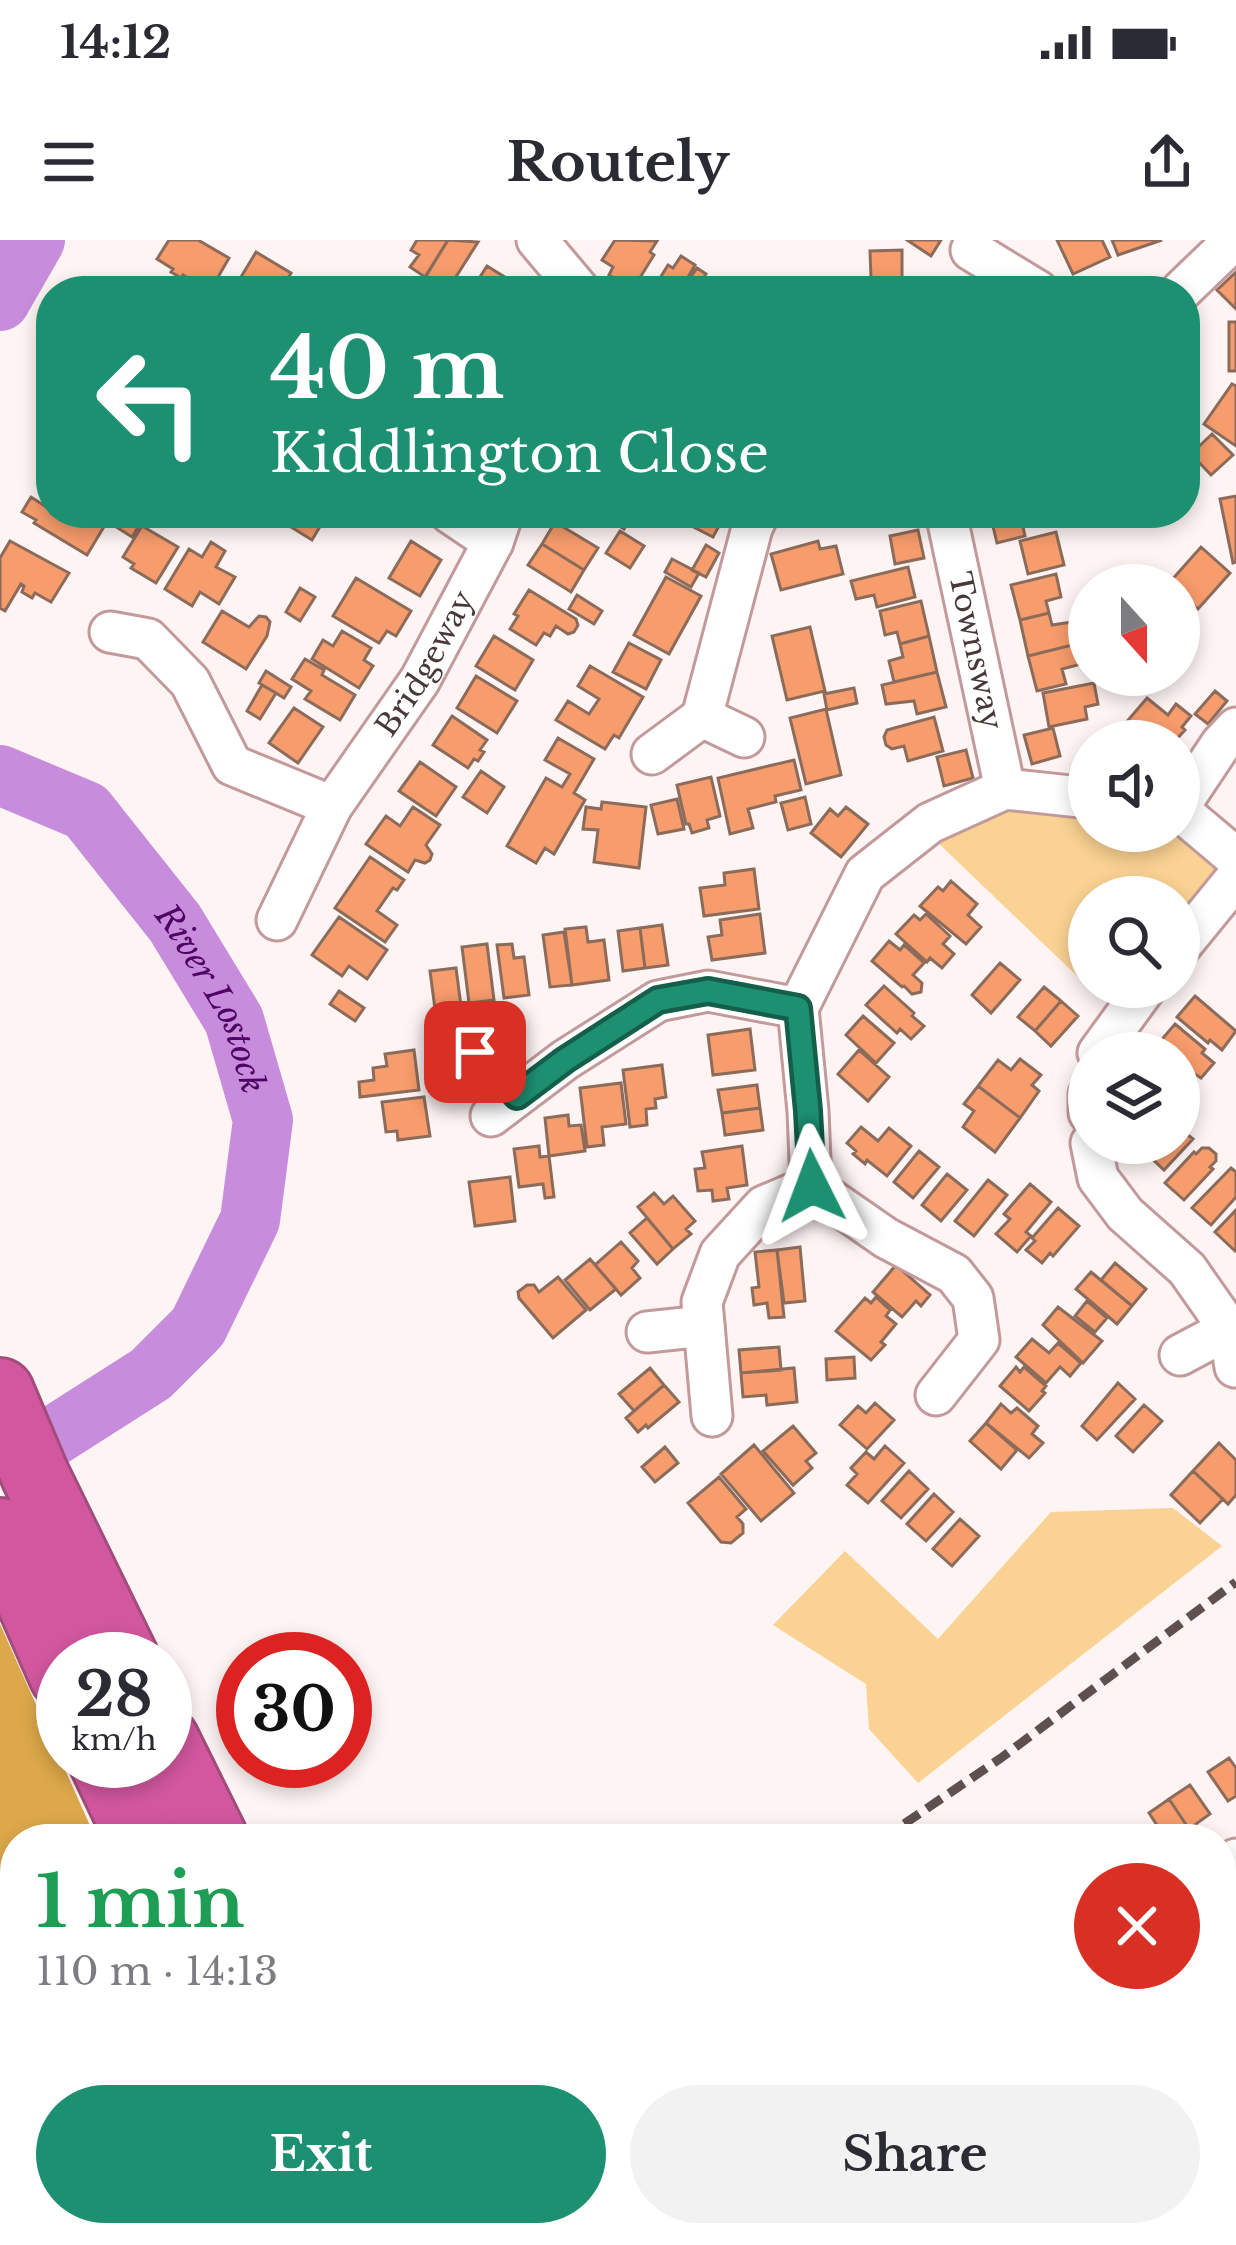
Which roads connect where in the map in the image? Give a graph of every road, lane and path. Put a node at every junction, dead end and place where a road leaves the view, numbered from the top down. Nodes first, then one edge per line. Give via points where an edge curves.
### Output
1 (537, 240) edge
2 (1234, 240) edge
3 (971, 250) dead end
4 (567, 276) edge
5 (1013, 276) edge
6 (1197, 276) edge
7 (498, 528) edge
8 (752, 528) edge
9 (949, 528) edge
10 (110, 632) dead end
11 (702, 717) junction
12 (1236, 728) edge
13 (745, 737) dead end
14 (652, 754) dead end
15 (1200, 776) edge
16 (1005, 789) junction
17 (1068, 796) edge
18 (332, 806) junction
19 (1200, 827) edge
20 (1236, 859) edge
21 (1236, 878) edge
22 (277, 920) dead end
23 (1200, 922) edge
24 (798, 1008) junction
25 (475, 1052) dead end
26 (1095, 1164) edge
27 (812, 1186) junction
28 (704, 1327) junction
29 (646, 1332) dead end
30 (1232, 1348) edge
31 (1180, 1355) dead end
32 (0, 1392) edge
33 (936, 1394) dead end
34 (712, 1416) dead end
35 (0, 1532) edge
36 (44, 1632) edge
37 (112, 1632) edge
38 (116, 1788) edge
39 (189, 1788) edge
40 (133, 1824) edge
41 (207, 1824) edge

1 - 4 street
2 - 6 street
3 - 5 street
7 - 18 street, Bridgeway via 420,680
8 - 11 street
9 - 16 street, Townsway
10 - 18 street via 148,639 190,682 232,764
11 - 13 street
11 - 14 street
12 - 15 street
16 - 17 street
16 - 24 street via 930,823 866,874
18 - 22 street, Bridgeway
19 - 20 street
21 - 23 street
24 - 25 street via 708,991 658,1000 504,1106
24 - 27 street
26 - 30 street via 1125,1214 1187,1270
27 - 28 street via 764,1205 720,1254 702,1302
27 - 33 street via 954,1274 973,1298 979,1340
28 - 29 street
28 - 34 street
30 - 31 street
32 - 37 highway
35 - 36 highway
38 - 40 highway
39 - 41 highway

